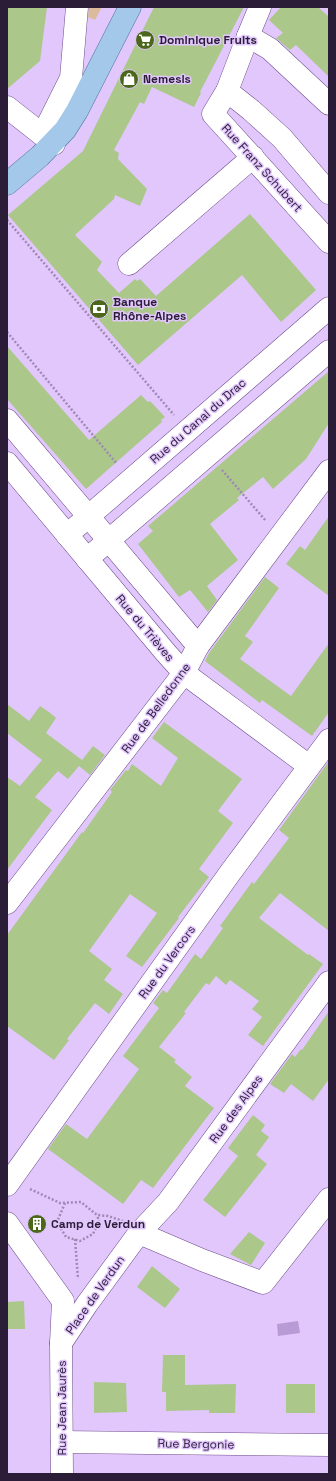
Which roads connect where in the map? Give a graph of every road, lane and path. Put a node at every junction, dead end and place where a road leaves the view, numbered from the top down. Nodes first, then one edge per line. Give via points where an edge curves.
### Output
1 (77, 7) edge
2 (130, 7) edge
3 (260, 7) edge
4 (248, 36) junction
5 (227, 91) junction
6 (329, 104) edge
7 (7, 107) edge
8 (49, 122) dead end
9 (54, 144) junction
10 (253, 157) junction
11 (7, 184) edge
12 (329, 193) edge
13 (7, 220) edge
14 (329, 242) edge
15 (129, 264) dead end
16 (329, 308) edge
17 (7, 332) edge
18 (329, 352) edge
19 (7, 420) edge
20 (188, 430) junction
21 (208, 454) junction
22 (7, 463) edge
23 (329, 471) edge
24 (130, 480) junction
25 (88, 516) junction
26 (282, 534) junction
27 (67, 535) junction
28 (108, 540) junction
29 (87, 559) junction
30 (198, 646) junction
31 (184, 673) junction
32 (329, 740) edge
33 (309, 766) junction
34 (7, 903) edge
35 (329, 982) edge
36 (9, 1183) edge
37 (329, 1199) edge
38 (65, 1203) junction
39 (97, 1215) junction
40 (7, 1223) edge
41 (142, 1230) junction
42 (75, 1240) junction
43 (87, 1304) junction
44 (61, 1343) junction
45 (62, 1442) junction
46 (329, 1445) edge
47 (62, 1474) edge

1 - 8 street via 71,78
2 - 9 main road via 77,111
3 - 4 street, Rue Franz Schubert
4 - 5 street, Rue Franz Schubert
4 - 6 street via 270,49
5 - 10 street, Rue Franz Schubert via 213,114
5 - 12 street via 282,138
7 - 9 street
9 - 11 main road
10 - 14 street, Rue Franz Schubert
10 - 15 street
13 - 20 path
16 - 20 street, Rue du Canal du Drac
17 - 24 path
18 - 21 street
19 - 25 street
20 - 24 street, Rue du Canal du Drac
21 - 26 path via 263,518
21 - 28 street
22 - 27 street, Rue du Trièves
23 - 26 street, Rue de Belledonne
24 - 25 street, Rue du Canal du Drac
25 - 27 street, Rue du Canal du Drac
25 - 28 street
26 - 30 street, Rue de Belledonne
27 - 29 street, Rue du Trièves
28 - 29 street
28 - 30 street
29 - 31 street, Rue du Trièves
30 - 31 street, Rue de Belledonne
31 - 33 street, Rue du Trièves
31 - 34 street, Rue de Belledonne
32 - 33 street, Rue du Vercors
33 - 36 street, Rue du Vercors
35 - 41 street, Rue des Alpes via 168,1202
36 - 38 path
37 - 41 street via 263,1282 202,1260
38 - 39 path via 81,1202
38 - 42 path via 57,1222 66,1237
39 - 41 path via 108,1216
39 - 42 path via 99,1221 93,1234 80,1241
40 - 44 street, Place de Verdun via 63,1300
41 - 43 street, Place de Verdun
42 - 43 path via 76,1271
43 - 44 street, Place de Verdun
44 - 45 street, Rue Jean Jaurès
45 - 46 street, Rue Bergonie
45 - 47 street, Rue Jean Jaurès

